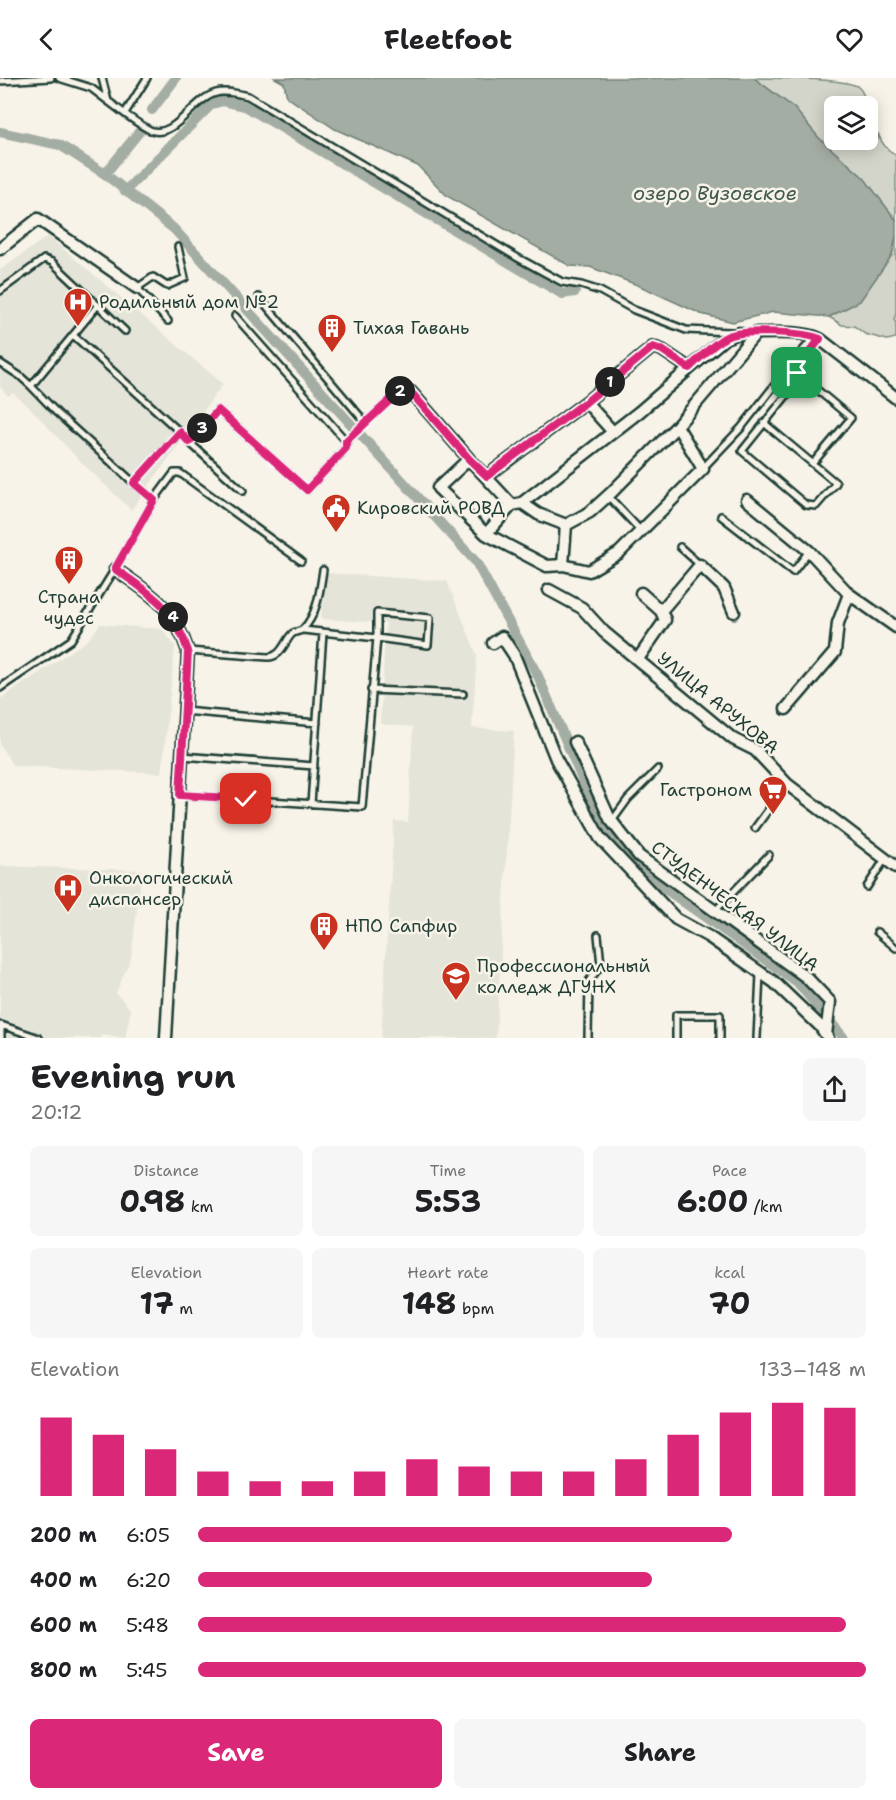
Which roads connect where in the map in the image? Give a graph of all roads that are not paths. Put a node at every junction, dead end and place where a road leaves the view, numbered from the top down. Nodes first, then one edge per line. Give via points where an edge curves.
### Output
1 (51, 78) edge
2 (59, 78) edge
3 (85, 78) edge
4 (102, 78) edge
5 (147, 78) edge
6 (0, 81) edge
7 (91, 88) junction
8 (108, 101) junction
9 (125, 113) junction
10 (178, 247) dead end
11 (0, 249) edge
12 (137, 288) junction
13 (0, 291) edge
14 (259, 297) dead end
15 (98, 305) junction
16 (235, 316) dead end
17 (168, 321) dead end
18 (125, 331) dead end
19 (739, 333) junction
20 (756, 333) junction
21 (73, 335) junction
22 (820, 340) junction
23 (0, 363) edge
24 (689, 368) junction
25 (797, 373) junction
26 (31, 386) junction
27 (411, 392) joint
28 (896, 398) edge
29 (586, 402) junction
30 (365, 422) junction
31 (765, 423) junction
32 (677, 426) junction
33 (180, 432) junction
34 (613, 432) junction
35 (346, 441) junction
36 (189, 442) junction
37 (469, 459) junction
38 (813, 464) junction
39 (703, 469) junction
40 (487, 476) junction
41 (134, 483) junction
42 (243, 491) dead end
43 (608, 496) junction
44 (154, 500) junction
45 (747, 500) dead end
46 (517, 504) junction
47 (721, 516) dead end
48 (566, 525) junction
49 (641, 531) junction
50 (486, 534) junction
51 (680, 547) dead end
52 (809, 551) junction
53 (301, 561) dead end
54 (562, 565) junction
55 (700, 565) junction
56 (115, 569) junction
57 (323, 570) dead end
58 (549, 590) dead end
59 (641, 593) dead end
60 (849, 594) junction
61 (661, 611) junction
62 (734, 612) dead end
63 (896, 627) edge
64 (303, 630) junction
65 (323, 633) junction
66 (376, 639) junction
67 (493, 643) dead end
68 (188, 651) junction
69 (638, 659) junction
70 (0, 688) edge
71 (371, 690) junction
72 (463, 694) dead end
73 (786, 709) dead end
74 (184, 711) junction
75 (317, 723) junction
76 (575, 742) dead end
77 (182, 756) junction
78 (314, 766) junction
79 (658, 769) dead end
80 (787, 784) junction
81 (180, 795) junction
82 (311, 804) junction
83 (612, 821) junction
84 (755, 828) dead end
85 (770, 855) dead end
86 (885, 859) junction
87 (896, 867) edge
88 (867, 887) dead end
89 (715, 911) junction
90 (877, 932) dead end
91 (598, 935) dead end
92 (896, 948) edge
93 (760, 973) junction
94 (0, 1025) edge
95 (827, 1036) edge
96 (1, 1038) edge
97 (39, 1038) edge
98 (166, 1038) edge
99 (588, 1038) edge
100 (676, 1038) edge
101 (720, 1038) edge
102 (757, 1038) edge

1 - 6 lane
2 - 7 lane
3 - 7 lane
4 - 8 lane
5 - 9 lane
7 - 8 lane
8 - 9 lane
9 - 19 lane via 160,133 171,129 214,93 248,96 562,282 600,291 634,310 686,330
10 - 12 lane via 185,278 167,286 153,277
11 - 12 street via 38,219
12 - 17 lane
13 - 15 lane via 44,259
14 - 30 lane
15 - 18 lane
15 - 21 lane
16 - 35 lane
19 - 20 lane
19 - 24 street via 725,338
20 - 22 street
20 - 32 street
21 - 26 lane
21 - 33 lane
22 - 25 lane
22 - 28 street
22 - 39 lane via 795,359
23 - 26 lane
24 - 29 street via 653,347
24 - 34 street
25 - 31 lane via 795,385
25 - 38 lane via 851,417
26 - 41 lane
27 - 30 lane via 404,388
27 - 37 street
29 - 34 street
29 - 40 street
30 - 35 lane
31 - 38 lane
31 - 38 lane via 741,451 806,505 816,506 836,483
32 - 39 street
32 - 43 street
33 - 36 lane
33 - 41 lane
34 - 46 street
35 - 36 lane via 346,448 307,490 218,410
36 - 42 lane
37 - 40 street
37 - 50 street via 438,488
39 - 49 street
40 - 46 street
41 - 44 lane
43 - 48 street
43 - 49 lane
44 - 53 lane via 174,473 180,473
44 - 56 lane
45 - 52 street
46 - 48 street
46 - 50 street
47 - 52 lane via 793,572
48 - 54 street
49 - 54 street via 619,553 589,571
50 - 54 street via 547,566
51 - 55 lane
52 - 60 street
55 - 61 street
55 - 62 street via 724,588
56 - 68 street via 167,609
56 - 70 lane via 71,640
57 - 64 lane via 316,607
58 - 69 street, УЛИЦА АРУХОВА via 582,608
59 - 61 street
60 - 63 street
60 - 73 street via 838,623 835,652
61 - 69 street via 665,620
64 - 65 lane
64 - 68 lane via 294,632 274,657
65 - 66 lane
65 - 75 lane
66 - 66 lane via 428,645 430,618 377,613
66 - 71 lane
67 - 93 street via 502,637 514,655 556,759 600,838 676,919
68 - 74 street
69 - 80 street, УЛИЦА АРУХОВА via 733,739 755,750
71 - 72 lane
71 - 82 lane via 362,807
74 - 75 lane
74 - 77 street
75 - 78 lane
76 - 83 street, СТУДЕНЧЕСКАЯ УЛИЦА
77 - 78 lane
77 - 81 street
78 - 82 lane
79 - 83 lane
80 - 84 lane
80 - 86 street, УЛИЦА АРУХОВА
81 - 82 lane
81 - 98 street
83 - 89 street, СТУДЕНЧЕСКАЯ УЛИЦА via 639,856
85 - 89 lane
86 - 87 street, УЛИЦА АРУХОВА
86 - 88 lane
89 - 95 street, СТУДЕНЧЕСКАЯ УЛИЦА via 806,977 830,1002
90 - 92 lane
91 - 99 lane via 601,965 589,981
93 - 95 street
93 - 102 lane
94 - 96 lane
94 - 97 lane
100 - 101 lane via 676,1015 720,1015

